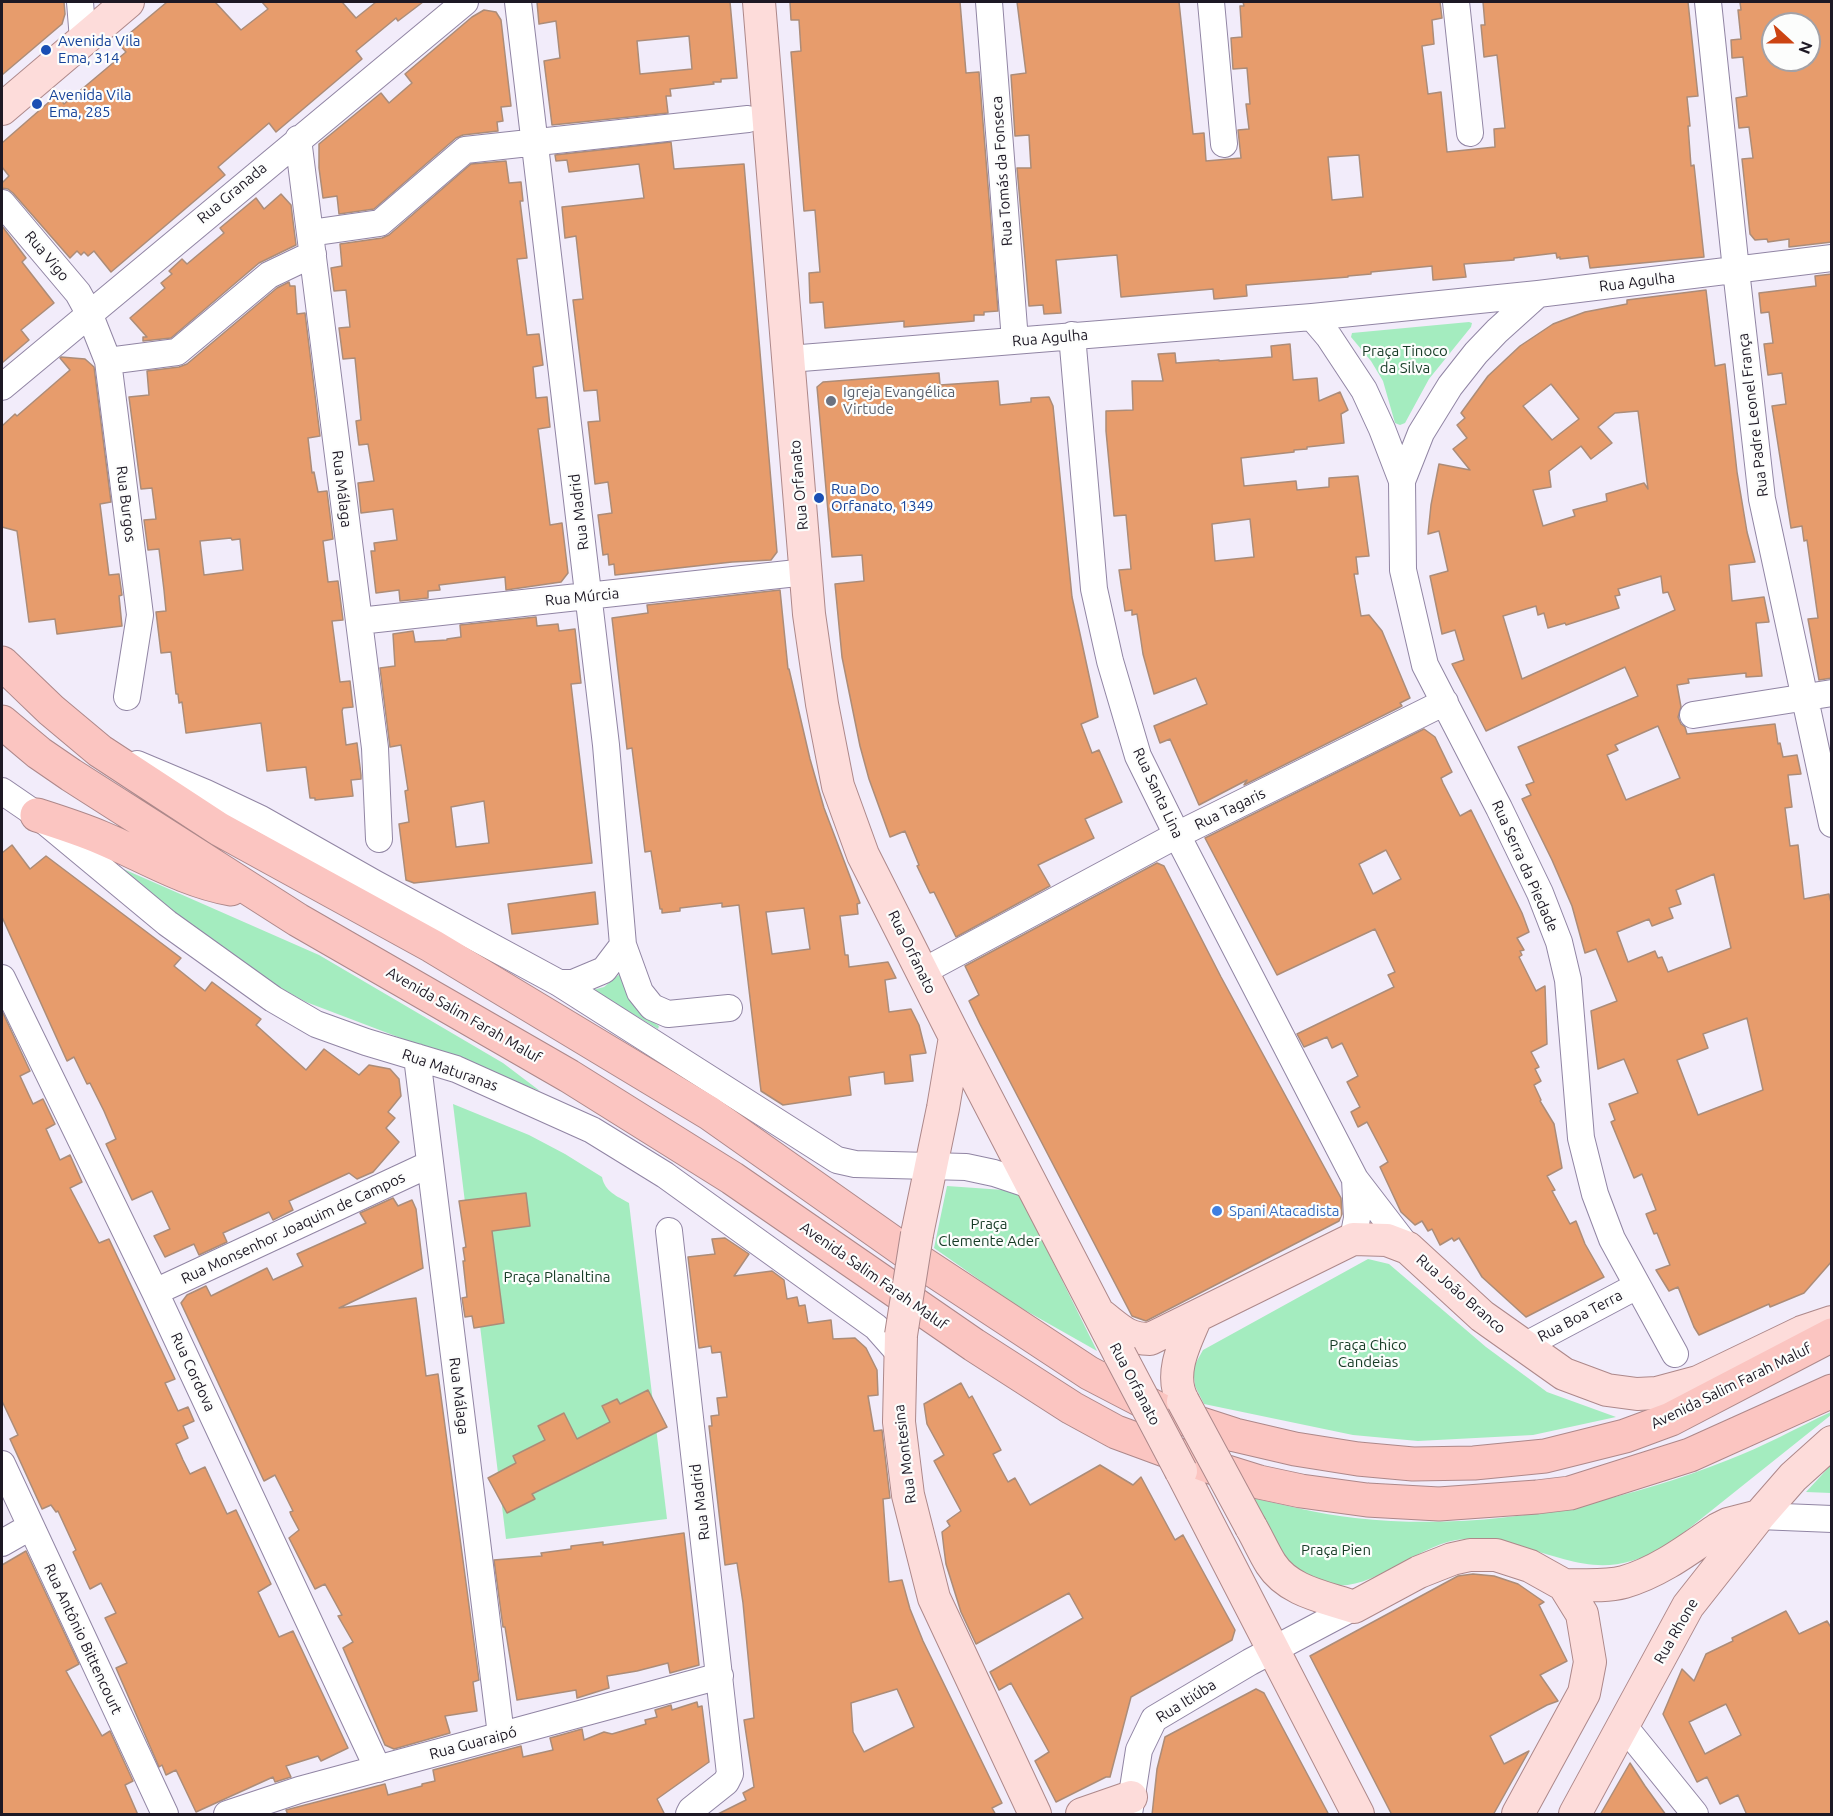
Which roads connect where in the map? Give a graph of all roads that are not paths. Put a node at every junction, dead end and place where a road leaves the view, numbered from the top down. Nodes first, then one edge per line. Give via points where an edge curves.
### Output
1 (80, 2) edge
2 (128, 2) edge
3 (465, 2) edge
4 (518, 2) edge
5 (759, 2) edge
6 (989, 2) edge
7 (1211, 2) edge
8 (1456, 2) edge
9 (1708, 2) edge
10 (83, 40) junction
11 (2, 109) edge
12 (748, 119) dead end
13 (1470, 133) dead end
14 (298, 139) junction
15 (535, 142) junction
16 (1224, 144) dead end
17 (2, 202) edge
18 (311, 243) junction
19 (1832, 258) edge
20 (1736, 270) junction
21 (1538, 294) junction
22 (89, 313) junction
23 (1311, 317) junction
24 (1072, 335) junction
25 (1015, 341) junction
26 (789, 359) junction
27 (108, 361) junction
28 (2, 387) edge
29 (1402, 481) junction
30 (806, 573) junction
31 (589, 596) junction
32 (359, 621) junction
33 (2, 663) edge
34 (1832, 693) edge
35 (1804, 696) junction
36 (127, 697) dead end
37 (1445, 702) junction
38 (1693, 715) dead end
39 (2, 722) edge
40 (100, 751) junction
41 (2, 790) edge
42 (2, 812) edge
43 (37, 815) junction
44 (1832, 824) edge
45 (1177, 835) junction
46 (379, 839) dead end
47 (258, 894) junction
48 (623, 945) junction
49 (922, 972) junction
50 (2, 978) edge
51 (559, 983) junction
52 (729, 1008) dead end
53 (955, 1037) junction
54 (417, 1057) junction
55 (430, 1164) junction
56 (930, 1166) junction
57 (1355, 1179) junction
58 (1033, 1186) junction
59 (669, 1231) dead end
60 (1353, 1239) junction
61 (1408, 1248) junction
62 (1636, 1286) junction
63 (155, 1292) junction
64 (1099, 1314) junction
65 (1196, 1317) junction
66 (1832, 1322) edge
67 (1832, 1335) edge
68 (900, 1344) junction
69 (1524, 1346) junction
70 (1675, 1354) dead end
71 (1698, 1382) joint
72 (1832, 1391) edge
73 (1832, 1442) edge
74 (2, 1464) edge
75 (1759, 1516) junction
76 (1832, 1519) edge
77 (30, 1527) junction
78 (2, 1543) edge
79 (1564, 1585) junction
80 (1354, 1607) junction
81 (1273, 1650) junction
82 (720, 1676) junction
83 (1623, 1725) junction
84 (501, 1735) junction
85 (378, 1769) junction
86 (1130, 1806) edge
87 (165, 1815) edge
88 (227, 1815) edge
89 (689, 1815) edge
90 (1035, 1815) edge
91 (1082, 1815) edge
92 (1358, 1815) edge
93 (1518, 1815) edge
94 (1575, 1815) edge
95 (1695, 1815) edge

1 - 10 street
2 - 10 main road
3 - 14 street, Rua Granada
4 - 15 street, Rua Madrid
5 - 26 main road, Rua Orfanato
6 - 25 street, Rua Tomás da Fonseca
7 - 16 street
8 - 13 street
9 - 20 street, Rua Padre Leonel França
10 - 11 main road
12 - 15 street
14 - 18 street, Rua Málaga
14 - 22 street, Rua Granada
15 - 18 street via 465,150 380,223
15 - 31 street, Rua Madrid
17 - 22 street, Rua Vigo via 72,286
18 - 27 street via 177,352
18 - 32 street, Rua Málaga
19 - 20 street, Rua Agulha
20 - 21 street, Rua Agulha
20 - 35 street, Rua Padre Leonel França via 1762,499
21 - 23 street
21 - 29 street via 1476,353 1450,386 1421,433
22 - 27 street, Rua Burgos
22 - 28 street, Rua Granada
23 - 24 street, Rua Agulha
23 - 29 street via 1364,390
24 - 25 street, Rua Agulha
24 - 45 street, Rua Santa Lina via 1094,589 1138,756
25 - 26 street, Rua Agulha
26 - 30 main road, Rua Orfanato
27 - 36 street, Rua Burgos via 140,615
29 - 37 street, Rua Serra da Piedade via 1403,570 1425,665
30 - 31 street, Rua Múrcia
30 - 49 main road, Rua Orfanato via 822,704 838,786 864,855
31 - 32 street, Rua Múrcia
31 - 48 street, Rua Madrid
32 - 46 street, Rua Málaga via 375,748
33 - 40 highway, Avenida Salim Farah Maluf
34 - 35 street
35 - 38 street
35 - 44 street, Rua Padre Leonel França
37 - 45 street, Rua Tagaris
37 - 62 street, Rua Serra da Piedade via 1540,893 1559,942 1568,980 1581,1138 1605,1221
39 - 47 highway, Avenida Salim Farah Maluf via 63,770
40 - 51 street, Avenida Salim Farah Maluf via 151,769 261,819
40 - 67 highway, Avenida Salim Farah Maluf via 219,829 432,946 709,1113 919,1261 1089,1373 1174,1415 1235,1435 1358,1459 1413,1464 1545,1456 1625,1436 1671,1419
41 - 43 street, Rua Maturanas
42 - 43 street
43 - 47 highway via 103,838 185,876
43 - 54 street, Rua Maturanas via 167,923 273,999 316,1024
45 - 49 street, Rua Tagaris
45 - 57 street, Rua Santa Lina
47 - 72 highway, Avenida Salim Farah Maluf via 569,1076 732,1178 1072,1408 1116,1432 1210,1467 1301,1491 1367,1500 1439,1504 1570,1493 1690,1455
48 - 51 street via 604,970 573,983
48 - 52 street via 640,992 652,1007 668,1014
49 - 53 main road, Rua Orfanato
50 - 63 street, Rua Cordova
51 - 56 street via 837,1160
53 - 56 main road, Rua Montesina
53 - 58 main road, Rua Orfanato
54 - 55 street, Rua Málaga
54 - 68 street, Rua Maturanas via 456,1069 592,1130 665,1175
55 - 63 street, Rua Monsenhor Joaquim de Campos
55 - 84 street, Rua Málaga
56 - 58 street via 966,1167
56 - 68 main road, Rua Montesina, bridge
57 - 60 street, Rua Santa Lina via 1357,1210
57 - 61 street, Rua Santa Lina
58 - 64 main road, Rua Orfanato
59 - 82 street, Rua Madrid
60 - 61 main road, Rua João Branco via 1387,1240
60 - 65 main road, Rua João Branco
61 - 69 main road, Rua João Branco via 1482,1316
62 - 69 street, Rua Boa Terra
62 - 70 street, Rua Serra da Piedade
63 - 85 street, Rua Cordova
64 - 65 main road, Rua João Branco via 1136,1339 1150,1339
64 - 81 main road, Rua Orfanato, bridge
65 - 80 main road, bridge via 1180,1354 1177,1385 1272,1566 1299,1588
66 - 71 main road, Avenida Salim Farah Maluf via 1802,1332
68 - 90 main road, Rua Montesina via 899,1422 908,1496 934,1598
69 - 71 main road, Rua João Branco via 1564,1374 1607,1390 1657,1394
73 - 75 main road, Rua Rhone via 1793,1477
74 - 77 street, Rua Antônio Bittencourt
75 - 76 street
75 - 79 main road via 1718,1529 1653,1572 1624,1582
75 - 83 main road, Rua Rhone via 1688,1606
77 - 78 street
77 - 87 street, Rua Antônio Bittencourt
79 - 80 main road via 1530,1566 1496,1555 1470,1555 1419,1572
79 - 93 main road via 1582,1614 1590,1662 1584,1693
80 - 81 street
81 - 86 street, Rua Itiúba via 1154,1719 1139,1750
81 - 92 main road, Rua Orfanato
82 - 84 street, Rua Guaraipó
82 - 89 street, Rua Madrid via 729,1774 726,1782
83 - 94 main road, Rua Rhone
83 - 95 street
84 - 85 street, Rua Guaraipó
85 - 88 street, Rua Guaraipó
86 - 91 main road

